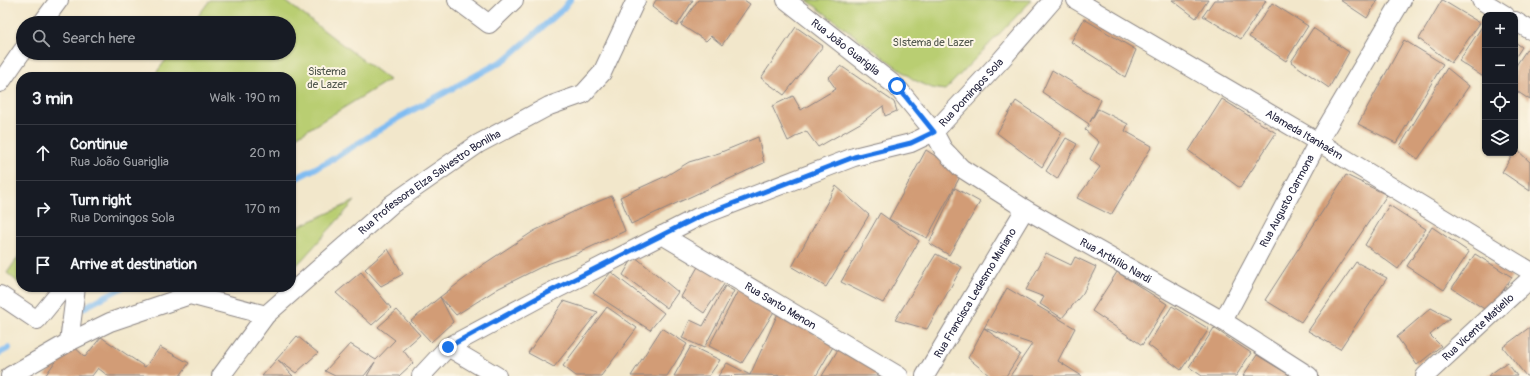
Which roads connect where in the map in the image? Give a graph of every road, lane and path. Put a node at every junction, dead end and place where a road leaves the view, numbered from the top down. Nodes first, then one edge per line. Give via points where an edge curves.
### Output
1 (59, 0) edge
2 (457, 0) edge
3 (514, 0) edge
4 (636, 0) edge
5 (786, 0) edge
6 (1053, 0) edge
7 (1076, 0) edge
8 (1402, 0) edge
9 (1481, 0) edge
10 (1501, 12) edge
11 (47, 16) edge
12 (1518, 23) edge
13 (1530, 30) edge
14 (16, 60) edge
15 (0, 83) edge
16 (934, 132) junction
17 (1318, 142) junction
18 (1025, 209) junction
19 (662, 235) junction
20 (1530, 271) edge
21 (1530, 279) edge
22 (296, 289) edge
23 (60, 292) edge
24 (75, 292) edge
25 (292, 292) edge
26 (0, 295) edge
27 (266, 315) junction
28 (1223, 321) junction
29 (69, 342) junction
30 (448, 347) junction
31 (10, 376) edge
32 (221, 376) edge
33 (421, 376) edge
34 (497, 376) edge
35 (899, 376) edge
36 (926, 376) edge
37 (1309, 376) edge
38 (1425, 376) edge

1 - 11 street
2 - 3 street via 489,24
4 - 22 street, Rua Professora Elza Salvestro Bonilha via 602,73 583,94 549,106 478,144 392,204
5 - 16 street, Rua João Guariglia via 897,86
6 - 16 street, Rua Domingos Sola
7 - 17 street, Alameda Itanhaém
8 - 17 street, Rua Augusto Carmona
9 - 10 street
12 - 13 street
14 - 15 street
16 - 18 street, Rua Arthílio Nardi via 943,149 961,168
16 - 19 street, Rua Domingos Sola via 911,143 854,157 698,217
17 - 20 street, Alameda Itanhaém
17 - 28 street, Rua Augusto Carmona
18 - 28 street, Rua Arthílio Nardi
18 - 36 street, Rua Francisca Ledesmo Muriano
19 - 30 street, Rua Domingos Sola via 541,296
19 - 35 street, Rua Santo Menon
21 - 38 street, Rua Vicente Matiello
23 - 26 street via 36,320
24 - 29 street
25 - 27 street, Rua Professora Elza Salvestro Bonilha
27 - 29 street via 190,294 110,322
27 - 32 street, Rua Professora Elza Salvestro Bonilha
28 - 37 street, Rua Arthílio Nardi
29 - 31 street
30 - 33 street, Rua Domingos Sola
30 - 34 street

